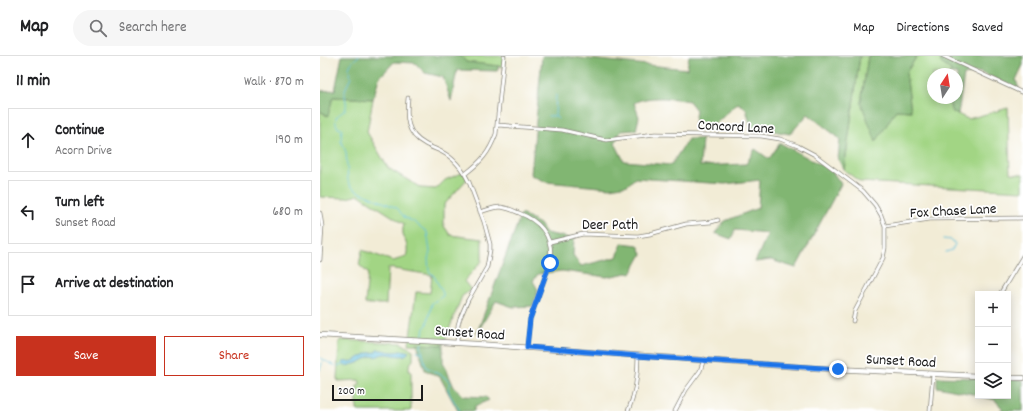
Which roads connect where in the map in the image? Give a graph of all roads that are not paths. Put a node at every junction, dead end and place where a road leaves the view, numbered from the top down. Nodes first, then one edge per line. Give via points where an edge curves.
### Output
1 (504, 56) edge
2 (943, 56) edge
3 (1023, 93) edge
4 (408, 98) dead end
5 (498, 125) junction
6 (465, 174) junction
7 (480, 212) junction
8 (320, 213) edge
9 (1023, 218) edge
10 (718, 220) dead end
11 (885, 226) junction
12 (550, 242) junction
13 (1023, 256) edge
14 (320, 260) edge
15 (1002, 291) edge
16 (853, 321) dead end
17 (320, 335) edge
18 (457, 342) junction
19 (527, 347) junction
20 (638, 356) junction
21 (704, 359) junction
22 (933, 374) junction
23 (975, 376) edge
24 (1011, 378) edge
25 (1023, 378) edge
26 (628, 411) edge
27 (675, 411) edge
28 (930, 411) edge

1 - 5 street
2 - 3 street
4 - 6 street via 408,127 413,135 449,157
5 - 6 street via 487,153
5 - 11 street, Concord Lane via 562,130 606,140 655,134 761,136 780,139 815,155 863,191 875,205
6 - 7 street
7 - 12 street via 501,207 527,216 536,221
7 - 18 street via 490,244 487,267 460,318
8 - 14 street
9 - 11 street, Fox Chase Lane via 930,219
10 - 12 street, Deer Path via 686,224 638,236 583,234
11 - 16 street, Concord Lane via 883,258 855,311
12 - 19 street via 550,263 530,319
13 - 15 street
17 - 18 street, Sunset Road
18 - 19 street, Sunset Road
19 - 20 street, Sunset Road
20 - 21 street, Sunset Road
20 - 26 street via 637,380
21 - 22 street, Sunset Road
21 - 27 street via 700,371
22 - 23 street, Sunset Road
22 - 28 street
24 - 25 street

